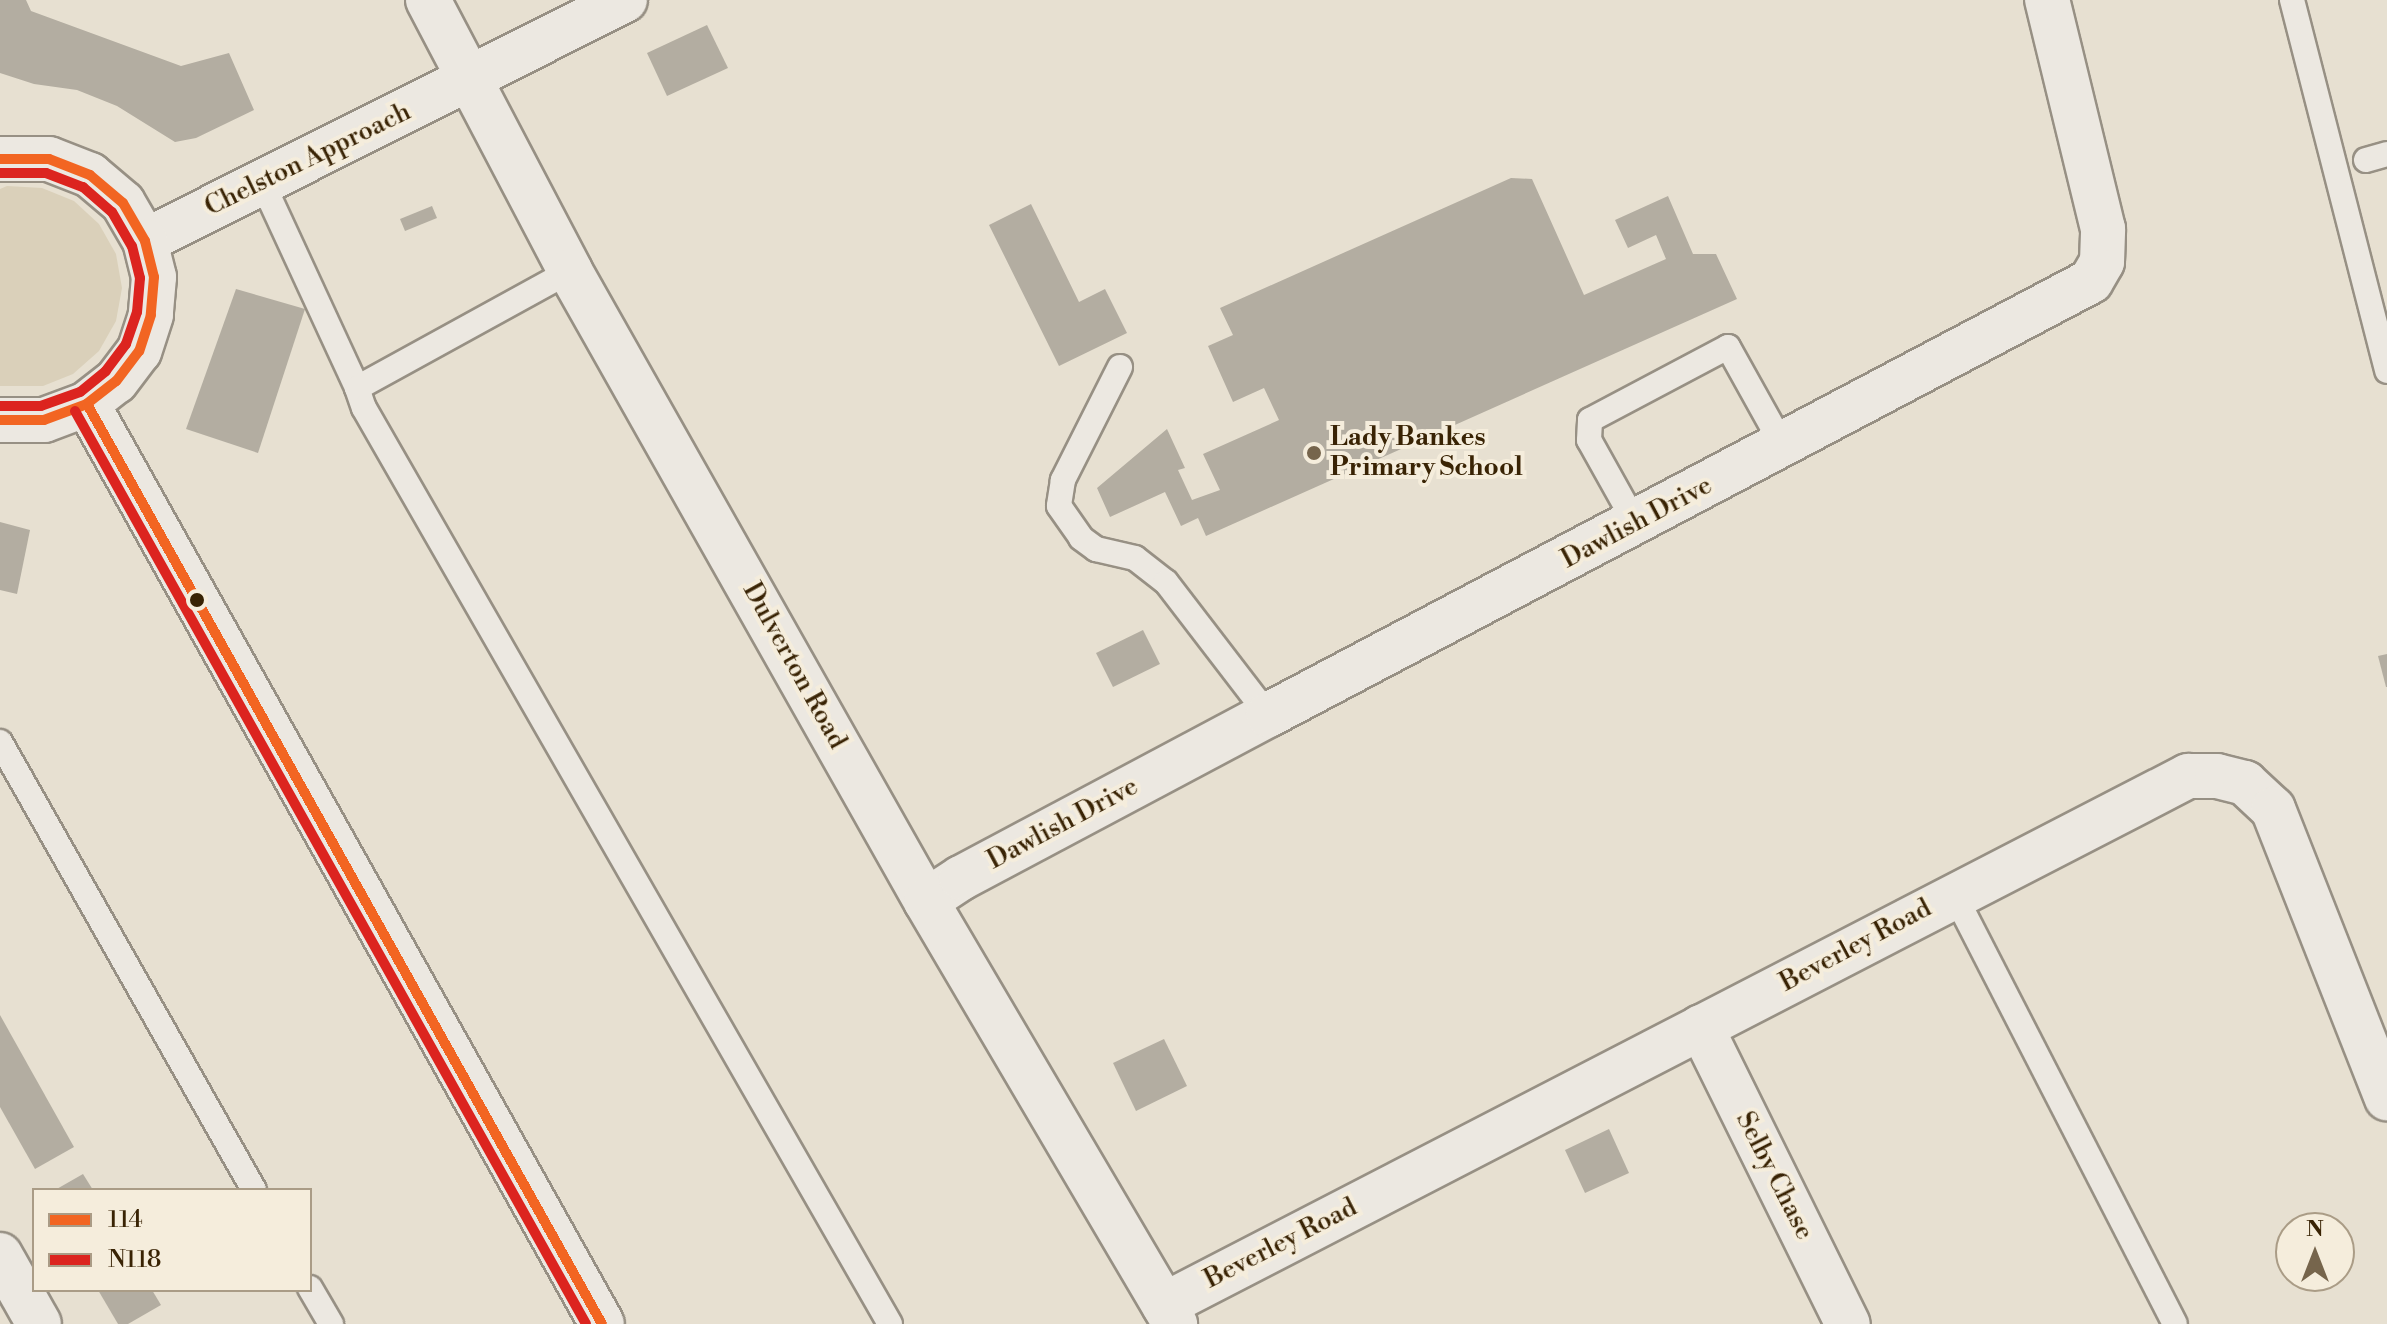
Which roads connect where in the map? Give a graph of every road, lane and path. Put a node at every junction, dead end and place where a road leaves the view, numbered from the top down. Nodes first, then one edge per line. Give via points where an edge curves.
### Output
1 (428, 0) edge
2 (625, 0) edge
3 (2047, 0) edge
4 (2292, 0) edge
5 (470, 80) junction
6 (0, 159) edge
7 (262, 182) junction
8 (145, 241) junction
9 (570, 271) junction
10 (1120, 367) dead end
11 (2387, 371) edge
12 (357, 388) junction
13 (87, 404) junction
14 (0, 420) edge
15 (1772, 426) dead end
16 (1636, 524) junction
17 (1268, 715) junction
18 (0, 742) edge
19 (1954, 894) junction
20 (926, 901) junction
21 (1701, 1027) junction
22 (2387, 1098) edge
23 (253, 1188) edge
24 (0, 1255) edge
25 (312, 1291) edge
26 (1170, 1315) edge
27 (39, 1324) edge
28 (331, 1324) edge
29 (602, 1324) edge
30 (890, 1324) edge
31 (1848, 1324) edge
32 (2175, 1324) edge

1 - 5 street, Dulverton Road
2 - 5 street, Chelston Approach
3 - 16 street, Dawlish Drive via 2103,229 2102,262 2091,281
4 - 11 lane
5 - 7 street, Chelston Approach
5 - 9 street, Dulverton Road
6 - 8 street via 49,159 90,175 123,203
7 - 8 street, Chelston Approach
7 - 12 lane
8 - 13 street via 154,277 151,315 139,351 116,381
9 - 12 lane
9 - 20 street, Dulverton Road
10 - 17 lane via 1063,480 1059,506 1081,538 1096,549 1135,558 1166,582
12 - 30 lane
13 - 14 street via 44,420
13 - 29 street
15 - 16 lane via 1728,347 1590,420 1589,440
16 - 17 street, Dawlish Drive
17 - 20 street, Dawlish Drive
18 - 23 lane
19 - 21 street, Beverley Road
19 - 22 street, Beverley Road via 2188,776 2245,783 2273,809
19 - 32 lane
20 - 26 street, Dulverton Road
21 - 26 street, Beverley Road
21 - 31 street, Selby Chase
24 - 27 street
25 - 28 lane

